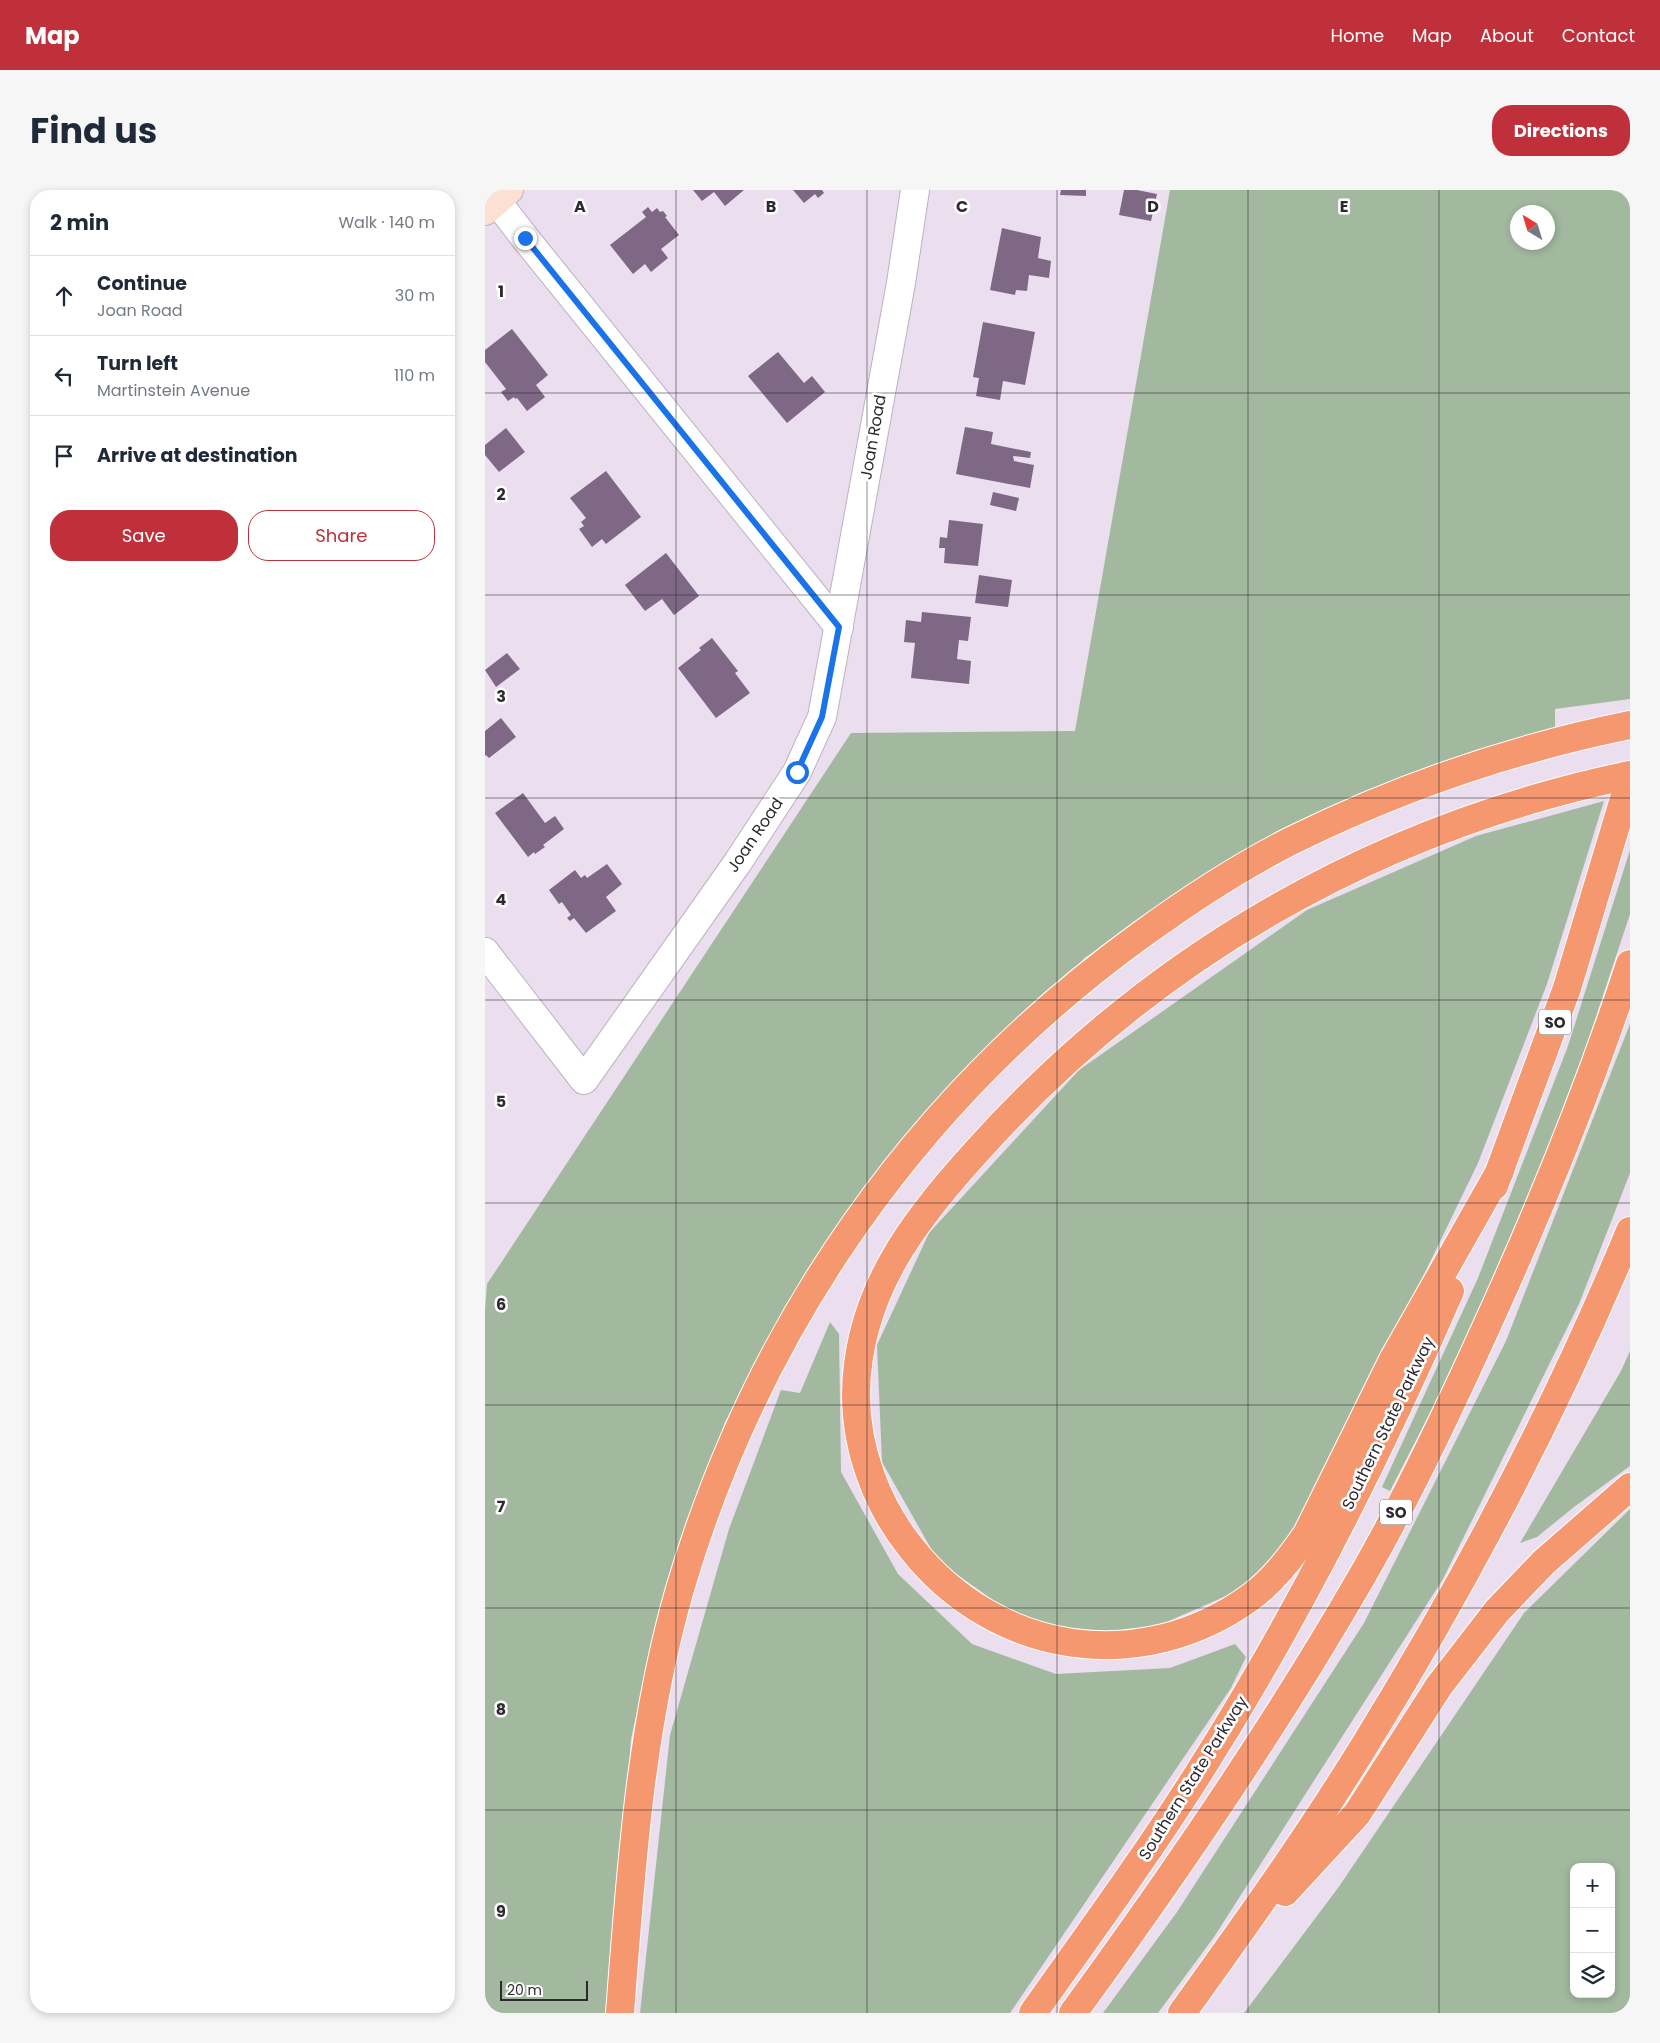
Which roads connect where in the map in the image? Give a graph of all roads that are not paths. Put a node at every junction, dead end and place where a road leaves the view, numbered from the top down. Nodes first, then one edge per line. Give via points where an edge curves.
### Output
1 (915, 190) edge
2 (495, 198) edge
3 (839, 627) junction
4 (1630, 724) edge
5 (1630, 777) edge
6 (485, 952) edge
7 (1630, 964) edge
8 (1500, 1171) junction
9 (1630, 1231) edge
10 (1630, 1487) edge
11 (1214, 1968) junction
12 (620, 2013) edge
13 (1033, 2013) edge
14 (1073, 2013) edge
15 (1183, 2013) edge

1 - 3 street, Joan Road
2 - 3 street
3 - 6 street, Joan Road via 822,717 797,772 738,862 584,1080
4 - 12 highway via 1521,750 1410,788 1289,842 1245,867 1161,920 1049,1007 937,1119 883,1184 808,1295 750,1406 712,1494 680,1590 659,1670 643,1762
5 - 8 highway, Southern State Parkway / SO via 1567,988
5 - 8 highway via 1583,785 1530,800 1429,834 1299,895 1189,962 1108,1023 1035,1090 943,1191 899,1249 872,1304 863,1335 856,1397 859,1428 874,1484 886,1511 921,1561 943,1582 994,1618 1048,1639 1110,1646 1137,1644 1188,1631 1232,1609 1271,1579 1307,1534 1393,1360
7 - 14 highway, Southern State Parkway / SO via 1577,1113 1527,1237 1463,1378 1396,1512 1267,1734 1157,1897
8 - 13 highway, Southern State Parkway / SO via 1403,1396 1332,1540 1287,1622 1167,1822
9 - 11 highway via 1572,1364 1475,1556 1365,1744 1275,1882
10 - 11 highway via 1544,1562 1491,1618 1439,1686 1357,1814
11 - 15 highway

